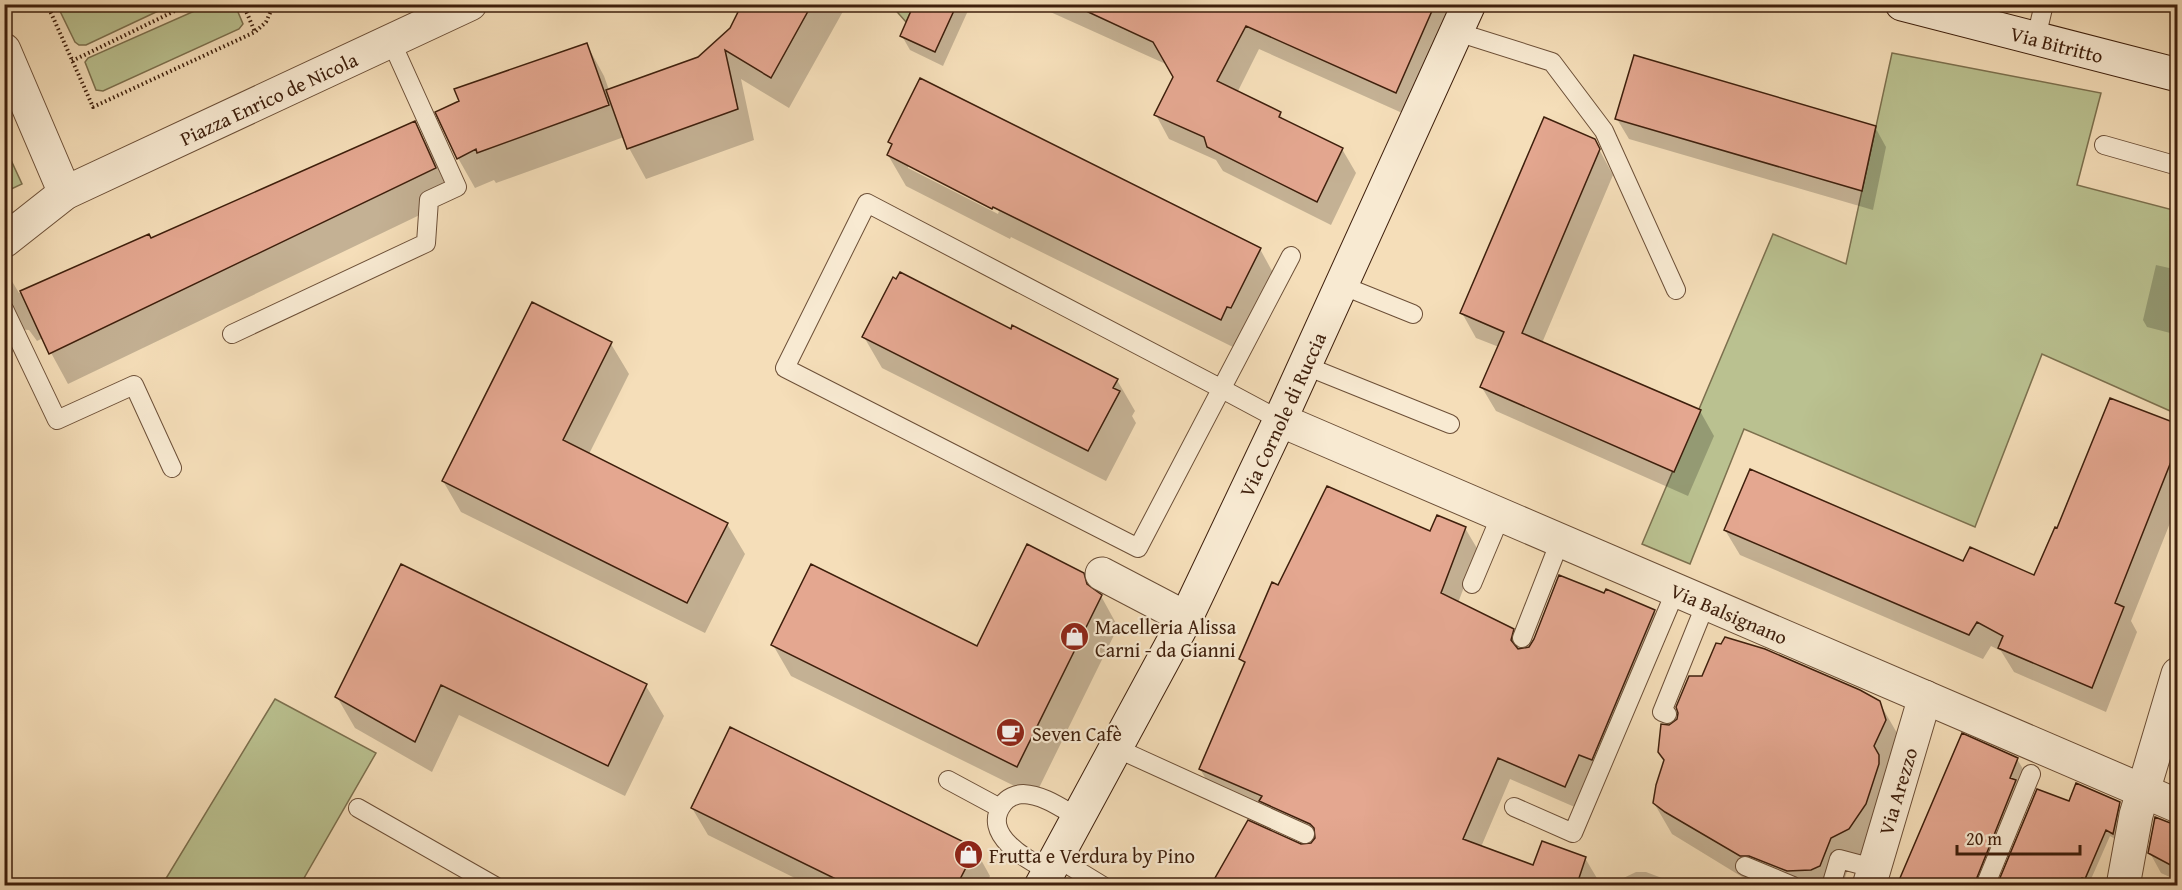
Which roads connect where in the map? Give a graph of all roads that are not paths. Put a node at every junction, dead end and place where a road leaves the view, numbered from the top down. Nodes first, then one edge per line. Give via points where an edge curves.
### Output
1 (470, 4) edge
2 (1902, 4) edge
3 (2044, 4) edge
4 (1463, 18) edge
5 (2036, 38) junction
6 (391, 41) junction
7 (7, 62) edge
8 (2178, 75) edge
9 (2104, 145) dead end
10 (2178, 166) edge
11 (65, 193) junction
12 (4, 241) edge
13 (1291, 256) dead end
14 (1341, 285) junction
15 (1676, 290) dead end
16 (4, 309) edge
17 (1413, 314) dead end
18 (232, 334) dead end
19 (1305, 366) junction
20 (1222, 389) junction
21 (1280, 420) junction
22 (1450, 424) dead end
23 (172, 468) dead end
24 (1501, 515) junction
25 (1560, 541) junction
26 (1102, 574) dead end
27 (1472, 584) dead end
28 (1676, 590) junction
29 (1706, 603) junction
30 (1186, 618) junction
31 (1522, 638) dead end
32 (2178, 674) edge
33 (1925, 697) junction
34 (1667, 714) dead end
35 (1116, 748) junction
36 (2031, 774) dead end
37 (948, 780) dead end
38 (2144, 790) junction
39 (2178, 806) edge
40 (1514, 807) dead end
41 (358, 808) dead end
42 (1000, 808) junction
43 (1078, 818) junction
44 (1305, 834) dead end
45 (1745, 866) dead end
46 (1049, 876) edge
47 (1871, 877) edge
48 (495, 885) edge
49 (1102, 885) edge
50 (1793, 885) edge
51 (1831, 885) edge
52 (1985, 885) edge
53 (2123, 885) edge

1 - 6 street, Piazza Enrico de Nicola
2 - 5 street, Via Bitritto
3 - 5 lane
4 - 14 street, Via Cornole di Ruccia
4 - 15 lane via 1552,62 1604,131
5 - 8 street, Via Bitritto
6 - 11 street, Piazza Enrico de Nicola
6 - 18 lane via 457,187 429,200 426,243
7 - 11 street
9 - 10 lane
11 - 12 street, Piazza Enrico de Nicola
13 - 20 lane
14 - 17 lane
14 - 19 street, Via Cornole di Ruccia
16 - 23 lane via 57,420 134,385
19 - 21 street, Via Cornole di Ruccia
19 - 22 lane
20 - 20 lane via 1138,548 785,368 867,203
20 - 21 lane
21 - 24 street, Via Balsignano
21 - 30 street, Via Cornole di Ruccia
24 - 25 street, Via Balsignano
24 - 27 lane
25 - 28 street, Via Balsignano
25 - 31 lane
26 - 30 street
28 - 29 street, Via Balsignano
28 - 40 lane via 1573,833
29 - 33 street, Via Balsignano
29 - 34 lane via 1662,712
30 - 35 street, Via Cornole di Ruccia
32 - 38 street
33 - 38 street, Via Balsignano
33 - 47 street, Via Arezzo
35 - 43 street, Via Cornole di Ruccia
35 - 44 lane
36 - 52 lane
37 - 42 lane
38 - 39 street, Via Balsignano
38 - 53 street
41 - 48 lane
42 - 43 lane via 1006,800 1020,794 1043,798
42 - 46 lane via 997,819 1001,835
43 - 46 street, Via Cornole di Ruccia
45 - 50 lane
46 - 49 lane
47 - 51 lane via 1839,859

